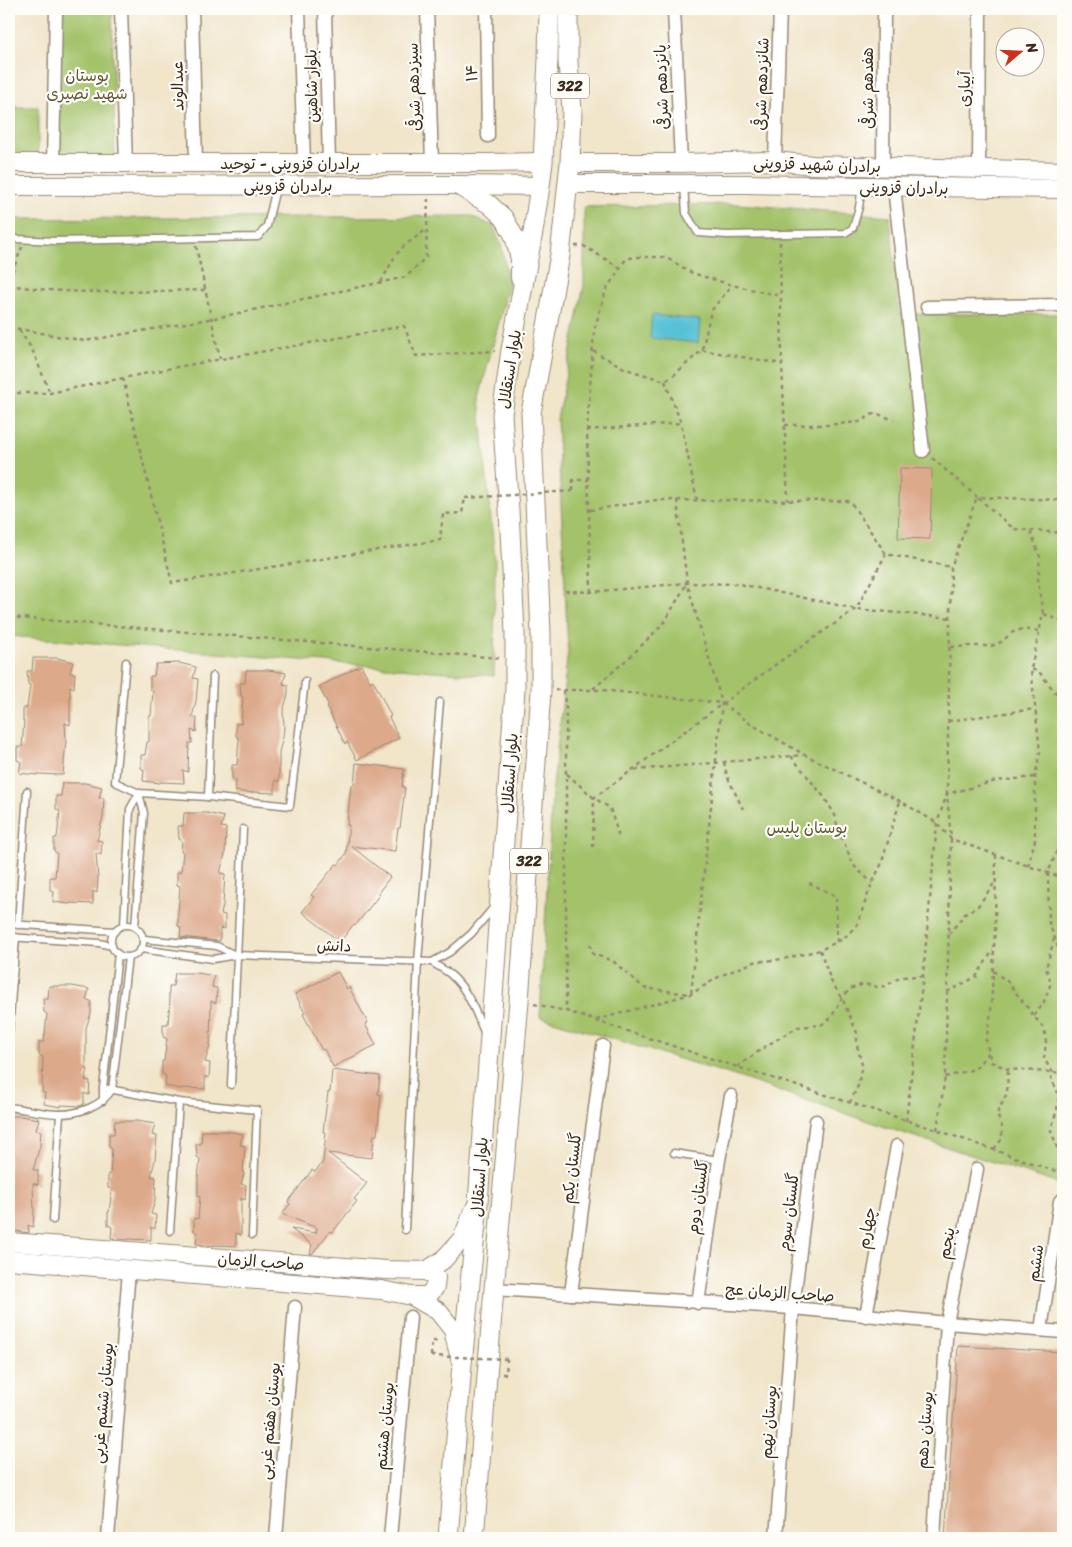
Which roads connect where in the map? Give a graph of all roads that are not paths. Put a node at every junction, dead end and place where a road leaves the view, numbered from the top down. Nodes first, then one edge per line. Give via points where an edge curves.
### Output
1 (56, 9) edge
2 (121, 9) edge
3 (192, 9) edge
4 (300, 9) edge
5 (325, 9) edge
6 (427, 9) edge
7 (486, 9) edge
8 (538, 9) edge
9 (549, 9) edge
10 (568, 9) edge
11 (580, 9) edge
12 (674, 9) edge
13 (780, 9) edge
14 (884, 9) edge
15 (980, 9) edge
16 (548, 59) junction
17 (572, 110) junction
18 (488, 136) dead end
19 (775, 161) junction
20 (543, 162) junction
21 (9, 163) edge
22 (53, 163) junction
23 (126, 163) junction
24 (196, 163) junction
25 (304, 163) junction
26 (329, 163) junction
27 (432, 163) junction
28 (570, 163) junction
29 (681, 163) junction
30 (883, 167) junction
31 (979, 169) junction
32 (1063, 171) edge
33 (456, 184) junction
34 (568, 184) junction
35 (684, 184) junction
36 (746, 184) joint
37 (276, 185) junction
38 (9, 186) edge
39 (540, 186) junction
40 (862, 186) junction
41 (894, 187) junction
42 (1063, 189) edge
43 (9, 235) edge
44 (1063, 305) edge
45 (927, 307) dead end
46 (518, 319) junction
47 (923, 450) road end
48 (126, 662) dead end
49 (213, 676) dead end
50 (304, 681) dead end
51 (440, 702) dead end
52 (27, 791) dead end
53 (139, 793) junction
54 (208, 797) junction
55 (243, 829) dead end
56 (500, 900) junction
57 (9, 924) edge
58 (18, 925) junction
59 (124, 925) junction
60 (135, 926) junction
61 (115, 930) junction
62 (9, 937) edge
63 (16, 937) junction
64 (144, 939) junction
65 (112, 946) junction
66 (142, 949) junction
67 (118, 954) junction
68 (236, 955) junction
69 (128, 957) junction
70 (418, 961) junction
71 (432, 962) junction
72 (9, 1032) edge
73 (489, 1045) junction
74 (603, 1046) dead end
75 (231, 1085) dead end
76 (103, 1088) junction
77 (112, 1090) junction
78 (731, 1096) dead end
79 (103, 1101) junction
80 (179, 1102) junction
81 (9, 1107) edge
82 (60, 1114) junction
83 (816, 1121) dead end
84 (897, 1146) dead end
85 (674, 1153) dead end
86 (719, 1160) junction
87 (977, 1169) dead end
88 (1060, 1201) dead end
89 (478, 1203) junction
90 (53, 1220) dead end
91 (405, 1230) dead end
92 (170, 1231) dead end
93 (252, 1235) dead end
94 (9, 1242) edge
95 (9, 1260) edge
96 (129, 1270) junction
97 (426, 1271) junction
98 (494, 1289) junction
99 (571, 1294) junction
100 (412, 1296) junction
101 (698, 1303) junction
102 (295, 1306) dead end
103 (793, 1308) junction
104 (866, 1316) junction
105 (410, 1317) dead end
106 (947, 1324) junction
107 (1041, 1330) junction
108 (1063, 1332) edge
109 (462, 1364) junction
110 (108, 1538) edge
111 (276, 1538) edge
112 (390, 1538) edge
113 (448, 1538) edge
114 (474, 1538) edge
115 (776, 1538) edge
116 (934, 1538) edge

1 - 22 street
2 - 23 street
3 - 24 street, عبدالوند
4 - 25 street, بلوار شاهین
5 - 26 street, بلوار شاهین
6 - 27 street, سیزدهم شرقی
7 - 18 street, ۱۴
8 - 16 main road
9 - 16 main road, بلوار استقلال / 322
10 - 17 main road, بلوار استقلال / 322
11 - 17 main road
12 - 29 street, پانزدهم شرقی
13 - 19 street, شانزدهم شرقی
14 - 30 street, هفدهم شرقی
15 - 31 street, آبیاری
16 - 20 main road, بلوار استقلال / 322
17 - 28 main road, بلوار استقلال / 322
19 - 29 main road, برادران شهید قزوینی
19 - 30 main road, برادران شهید قزوینی
20 - 27 main road, برادران قزوینی - توحید
20 - 28 main road, برادران قزوینی - توحید
20 - 39 main road, بلوار استقلال / 322
21 - 22 main road, برادران قزوینی - توحید
22 - 23 main road, برادران قزوینی - توحید
23 - 24 main road, برادران قزوینی - توحید
24 - 25 main road, برادران قزوینی - توحید
25 - 26 main road, برادران قزوینی - توحید
26 - 27 main road, برادران قزوینی - توحید
28 - 29 main road, برادران شهید قزوینی
28 - 34 main road, بلوار استقلال / 322
30 - 31 main road, برادران شهید قزوینی
31 - 32 main road, برادران شهید قزوینی
33 - 37 main road, برادران قزوینی
33 - 39 main road, برادران قزوینی
33 - 46 main road via 490,205 504,218 514,236 520,259
34 - 35 main road, برادران شهید قزوینی
34 - 39 main road, برادران قزوینی
34 - 98 main road, بلوار استقلال / 322 via 561,246 531,413 541,690
35 - 36 main road, برادران شهید قزوینی
35 - 40 lane via 686,214 698,233 727,234 845,233 853,228
36 - 40 main road, برادران قزوینی
37 - 38 main road, برادران قزوینی
37 - 43 lane via 267,226 258,237 55,241 16,239
39 - 46 main road, بلوار استقلال / 322
40 - 41 main road, برادران قزوینی
41 - 42 main road, برادران قزوینی
41 - 47 street
44 - 45 street
46 - 56 main road, بلوار استقلال / 322 via 502,415 515,660
48 - 53 lane via 115,782
49 - 54 lane
50 - 54 lane via 290,806
51 - 70 lane
52 - 58 lane
53 - 54 lane
53 - 59 lane via 130,810
53 - 60 lane via 144,813
55 - 68 lane
56 - 71 lane via 471,934
56 - 73 main road, بلوار استقلال / 322
57 - 58 lane
58 - 61 lane
59 - 60 lane
59 - 61 lane
60 - 64 lane
61 - 65 lane
62 - 63 lane
63 - 65 lane
63 - 72 lane
64 - 66 lane
64 - 68 lane, دانش via 217,946
65 - 67 lane
66 - 68 lane, دانش via 213,959
66 - 69 lane
67 - 69 lane
67 - 76 lane
68 - 70 lane, دانش
68 - 75 lane
69 - 77 lane
70 - 71 lane, دانش
70 - 91 lane
71 - 73 lane via 452,975 463,988
73 - 89 main road, بلوار استقلال / 322
74 - 99 street, گلستان یکم
76 - 77 lane
76 - 79 lane
77 - 79 lane
77 - 80 lane
78 - 86 street, گلستان دوم
79 - 82 lane via 88,1109
80 - 92 lane
80 - 93 lane via 257,1110
81 - 82 lane
82 - 90 lane
83 - 103 street, گلستان سوم
84 - 104 street, چهارم
85 - 86 lane
86 - 101 street, گلستان دوم
87 - 106 street, پنجم
88 - 107 street, ششم
89 - 97 main road via 462,1239 444,1260
89 - 109 main road, بلوار استقلال / 322
94 - 97 main road, صاحب الزمان
95 - 96 main road, صاحب الزمان
96 - 100 main road, صاحب الزمان via 381,1290
96 - 110 street, بوستان ششم غربی
97 - 100 main road via 436,1277 435,1287 428,1296
98 - 99 street, صاحب الزمان عج
98 - 114 main road, بلوار استقلال / 322
99 - 101 street, صاحب الزمان عج
100 - 109 main road, صاحب الزمان via 438,1311 453,1330
101 - 103 street, صاحب الزمان عج
102 - 111 street, بوستان هفتم غربی
103 - 104 street, صاحب الزمان عج
103 - 115 street, بوستان نهم
104 - 106 street, صاحب الزمان عج
105 - 112 street, بوستان هشتم
106 - 107 street, صاحب الزمان عج
106 - 116 street, بوستان دهم
107 - 108 street, صاحب الزمان عج
109 - 113 main road, بلوار استقلال / 322

